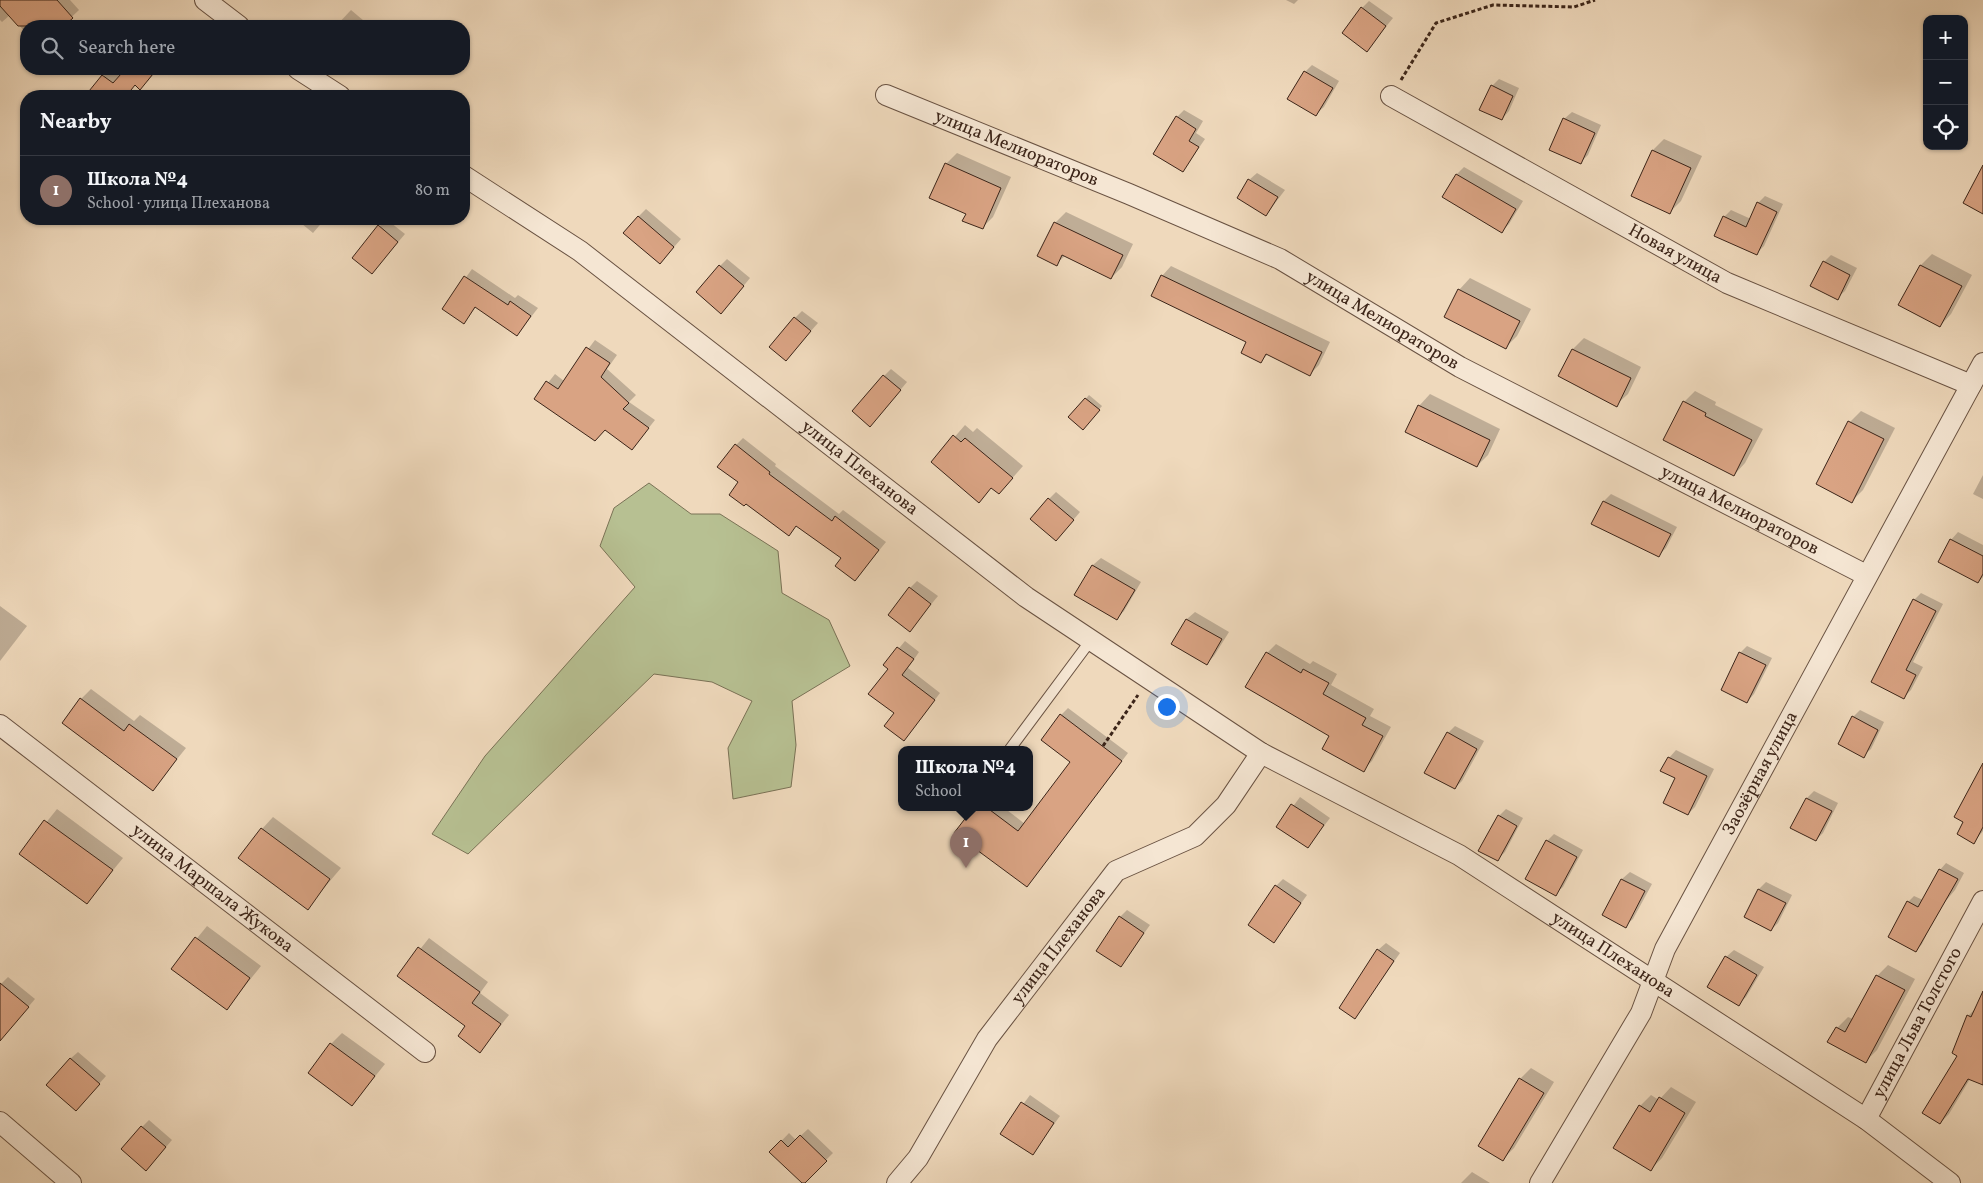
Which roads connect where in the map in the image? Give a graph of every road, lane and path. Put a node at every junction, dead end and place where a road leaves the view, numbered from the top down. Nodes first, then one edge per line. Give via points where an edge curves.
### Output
1 (205, 0) edge
2 (1595, 0) edge
3 (231, 20) edge
4 (307, 75) edge
5 (331, 90) edge
6 (886, 94) dead end
7 (1391, 96) joint
8 (470, 180) edge
9 (1983, 363) edge
10 (1971, 385) junction
11 (1866, 575) junction
12 (1091, 640) junction
13 (1150, 677) junction
14 (0, 725) edge
15 (1012, 746) edge
16 (1103, 746) dead end
17 (1261, 753) junction
18 (1983, 901) edge
19 (1652, 980) junction
20 (425, 1052) dead end
21 (1866, 1119) junction
22 (0, 1122) edge
23 (71, 1183) edge
24 (897, 1183) edge
25 (1540, 1183) edge
26 (1950, 1183) edge

1 - 3 street
2 - 7 path via 1574,7 1493,5 1436,23
4 - 5 street
6 - 11 street, улица Мелиораторов via 1280,259 1460,367
7 - 10 street, Новая улица via 1727,283
8 - 12 street, улица Плеханова via 580,251 1026,597
9 - 10 street, Заозёрная улица
10 - 11 street, Заозёрная улица
11 - 19 street, Заозёрная улица via 1665,949
12 - 13 street, улица Плеханова
12 - 15 lane
13 - 16 path
13 - 17 street, улица Плеханова
14 - 20 street, улица Маршала Жукова
17 - 19 street, улица Плеханова via 1459,855
17 - 24 street, улица Плеханова via 1226,805 1194,836 1116,871 987,1039 918,1158
18 - 21 street, улица Льва Толстого
19 - 21 street, улица Плеханова
19 - 25 street, Заозёрная улица via 1641,1012
21 - 26 street, улица Плеханова
22 - 23 street

